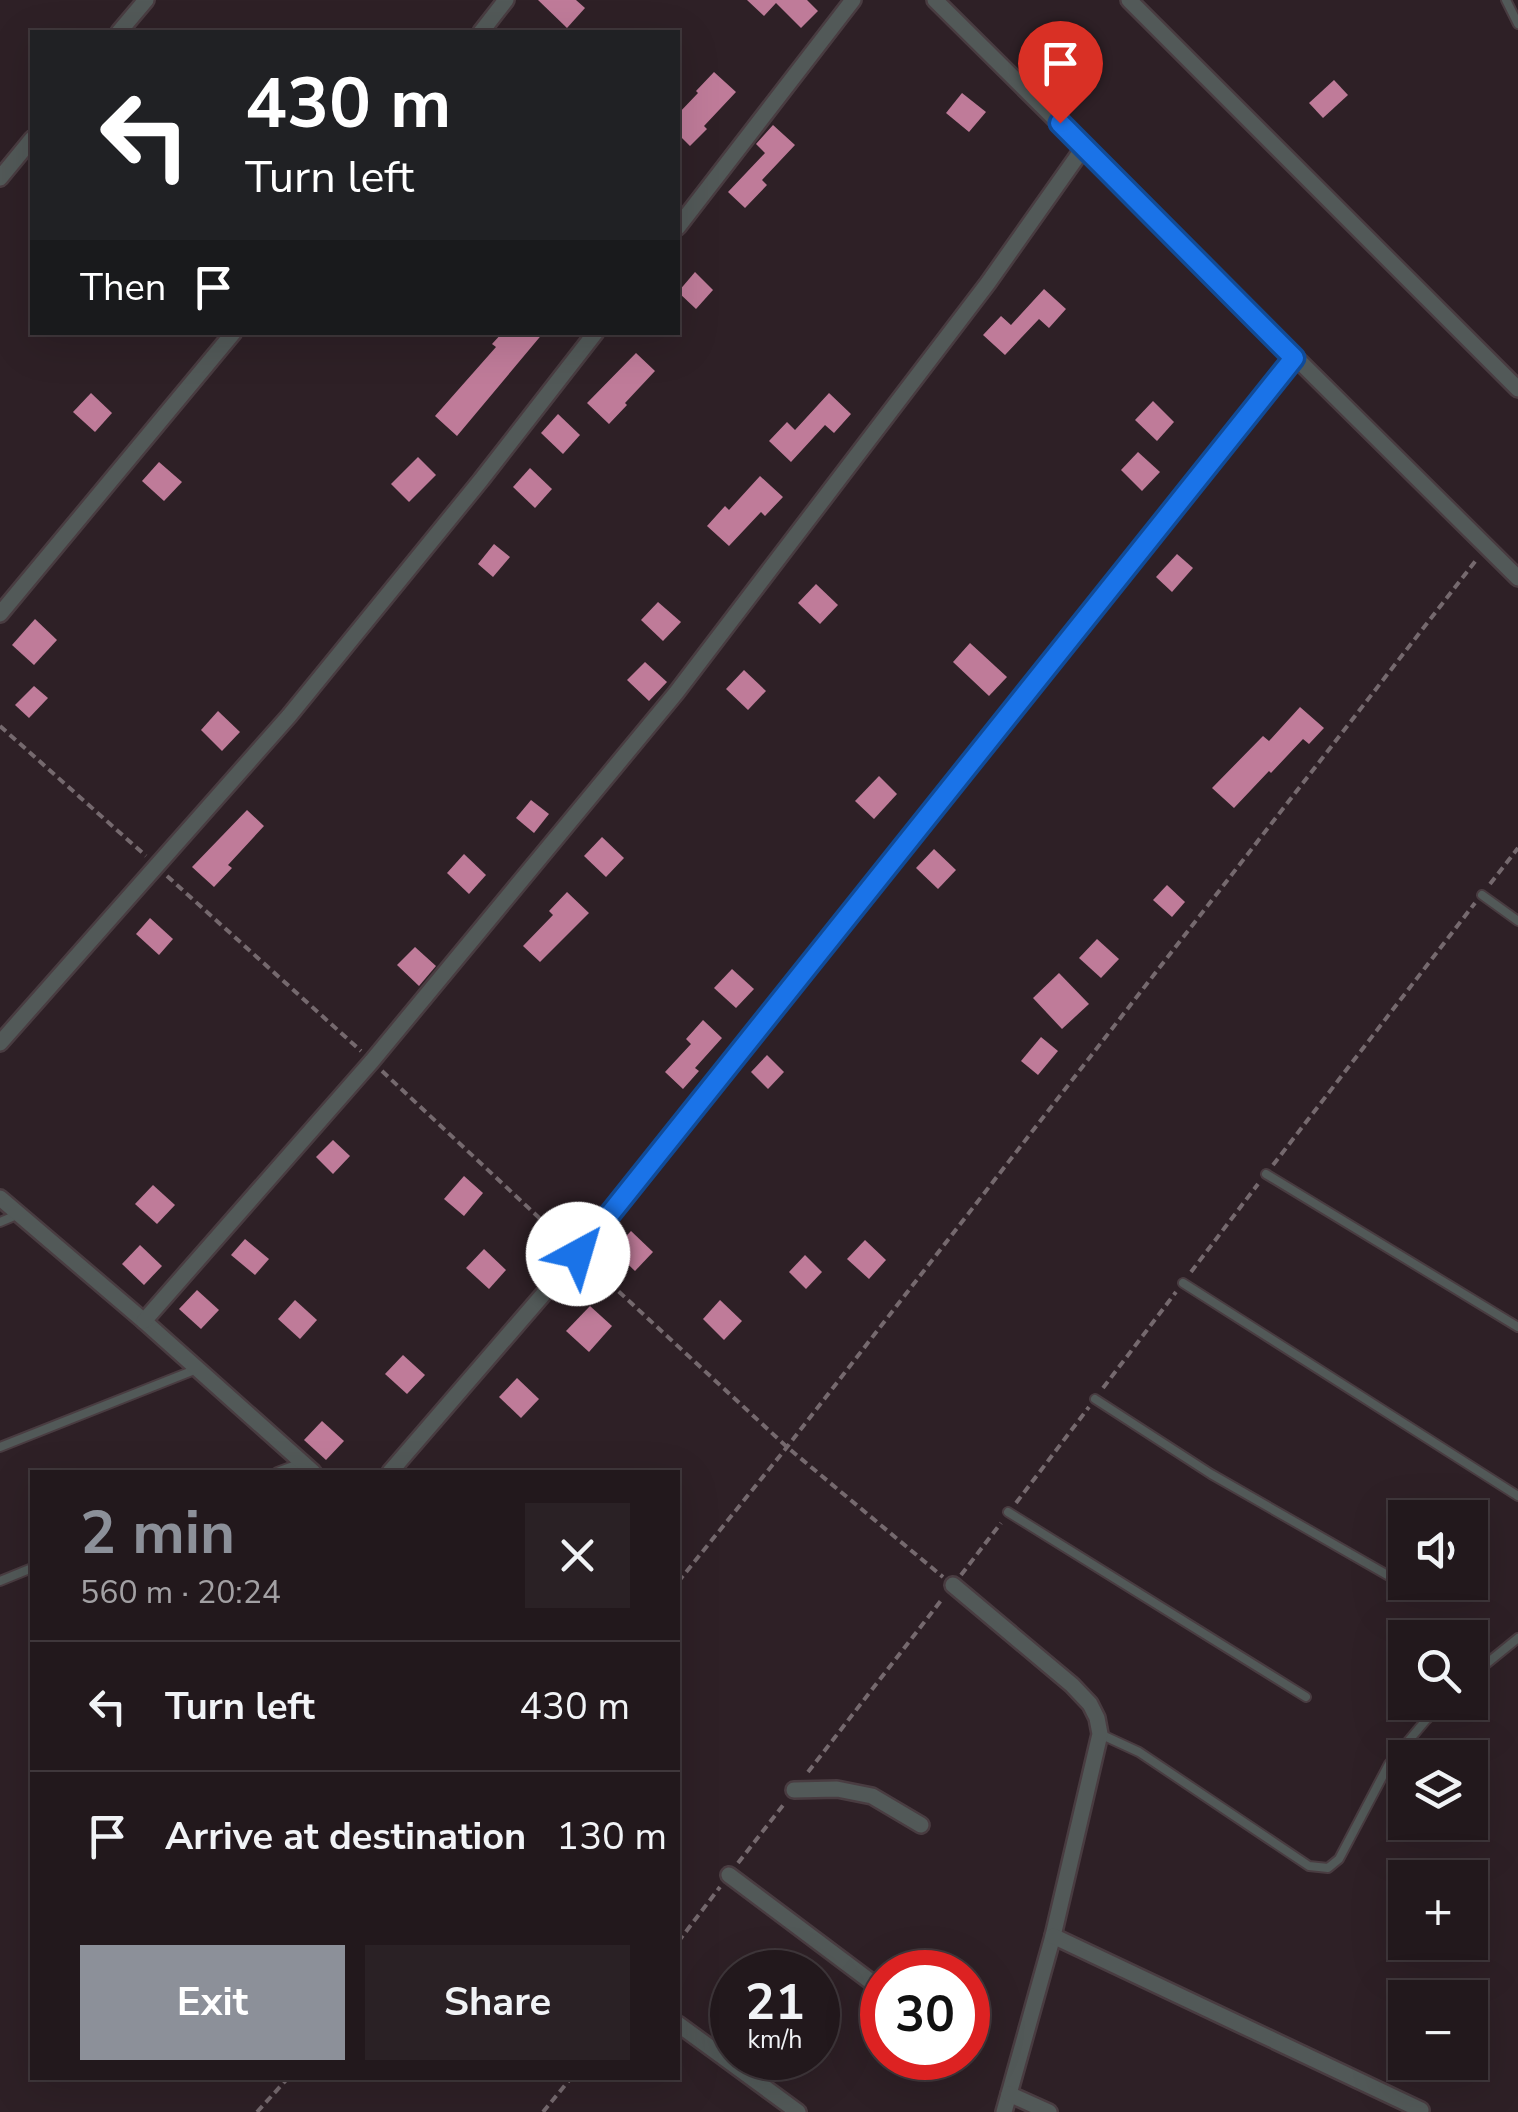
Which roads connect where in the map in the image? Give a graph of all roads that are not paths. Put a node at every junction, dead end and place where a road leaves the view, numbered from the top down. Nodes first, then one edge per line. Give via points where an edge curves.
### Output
1 (146, 0) edge
2 (506, 0) edge
3 (853, 0) edge
4 (935, 0) edge
5 (1129, 0) edge
6 (1506, 0) edge
7 (1518, 24) edge
8 (121, 30) edge
9 (483, 30) edge
10 (30, 140) edge
11 (1084, 148) junction
12 (0, 178) edge
13 (680, 224) edge
14 (232, 335) edge
15 (594, 335) edge
16 (1294, 358) junction
17 (1518, 389) edge
18 (1518, 578) edge
19 (0, 614) edge
20 (1482, 895) road end
21 (1518, 921) edge
22 (0, 1043) edge
23 (1266, 1174) road end
24 (0, 1198) edge
25 (19, 1214) junction
26 (0, 1222) edge
27 (1184, 1283) road end
28 (144, 1321) junction
29 (1518, 1328) edge
30 (198, 1369) junction
31 (1095, 1399) road end
32 (0, 1447) edge
33 (307, 1468) edge
34 (392, 1470) edge
35 (1518, 1496) edge
36 (1008, 1512) road end
37 (30, 1569) edge
38 (1388, 1575) edge
39 (0, 1581) edge
40 (953, 1585) road end
41 (1518, 1638) edge
42 (1488, 1662) edge
43 (1306, 1697) dead end
44 (1426, 1720) edge
45 (1100, 1734) junction
46 (794, 1790) road end
47 (922, 1825) dead end
48 (729, 1875) road end
49 (1052, 1936) junction
50 (860, 1973) edge
51 (680, 2025) edge
52 (1009, 2094) junction
53 (1422, 2110) edge
54 (798, 2112) edge
55 (1004, 2112) edge
56 (1049, 2112) edge

1 - 8 street
2 - 9 street
3 - 13 street
4 - 11 street
5 - 17 street
6 - 7 lane
10 - 12 street
11 - 16 street
11 - 28 street via 676,693 372,1061
14 - 19 street
15 - 22 street via 313,687
16 - 18 street
16 - 34 street via 578,1254
20 - 21 lane
23 - 29 lane
24 - 25 street
25 - 26 lane
25 - 28 street
27 - 35 lane
28 - 30 street
30 - 32 lane
30 - 33 street
31 - 38 lane
36 - 43 lane
37 - 39 lane
40 - 45 street via 1072,1685 1090,1704
41 - 42 lane
44 - 45 lane via 1390,1764 1328,1868 1310,1866 1139,1752
45 - 49 street
46 - 47 street via 872,1796
48 - 50 street
49 - 52 street
49 - 53 street
51 - 54 street
52 - 55 street
52 - 56 street

